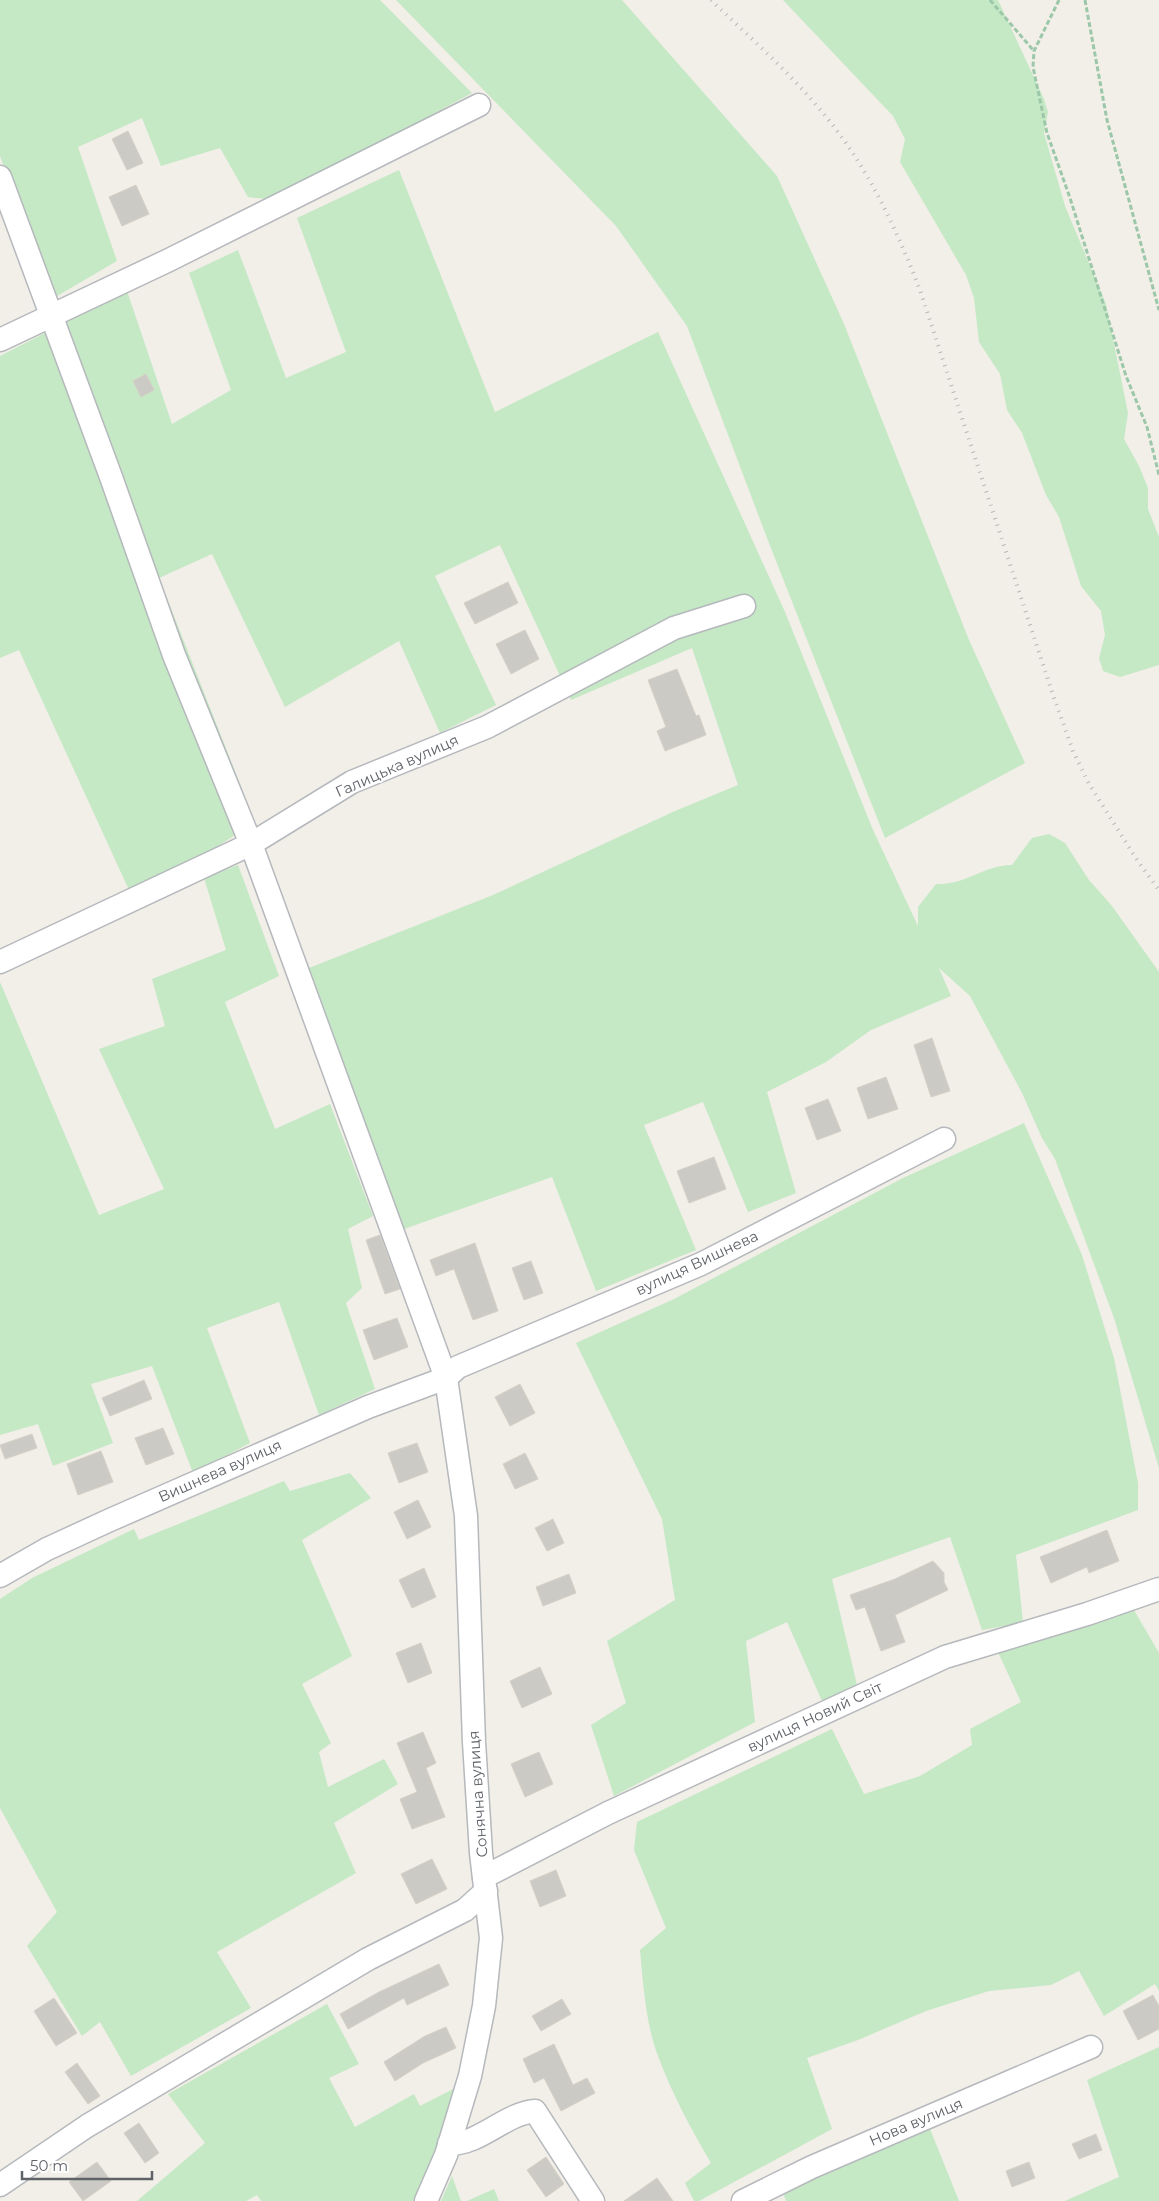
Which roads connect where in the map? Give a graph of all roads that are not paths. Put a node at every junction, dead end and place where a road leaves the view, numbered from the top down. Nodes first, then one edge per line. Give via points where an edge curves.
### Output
1 (479, 105) dead end
2 (0, 177) edge
3 (50, 315) junction
4 (0, 340) edge
5 (744, 606) dead end
6 (251, 844) junction
7 (0, 962) edge
8 (944, 1139) dead end
9 (446, 1378) junction
10 (0, 1576) edge
11 (1159, 1588) edge
12 (485, 1884) junction
13 (1091, 2047) dead end
14 (450, 2144) junction
15 (0, 2185) edge
16 (426, 2201) edge
17 (593, 2201) edge
18 (743, 2201) edge

1 - 3 street via 160,264
2 - 3 street, Сонячна вулиця
3 - 4 street
3 - 6 street, Сонячна вулиця via 174,655
5 - 6 street, Галицька вулиця via 674,628 487,727 352,782
6 - 7 street, Галицька вулиця
6 - 9 street, Сонячна вулиця
8 - 9 street, вулиця Вишнева via 701,1264 458,1367
9 - 10 street, Вишнева вулиця via 244,1460 47,1549
9 - 12 street, Сонячна вулиця via 466,1516 474,1742
11 - 12 street, вулиця Новий Світ via 1087,1614 945,1657 608,1813
12 - 14 street, Сонячна вулиця via 491,1938 484,2006 470,2076
12 - 15 street, вулиця Новий Світ via 465,1910 368,1959 87,2126
13 - 18 street, Нова вулиця via 812,2167
14 - 16 street, Сонячна вулиця
14 - 17 street via 464,2144 522,2112 535,2112

